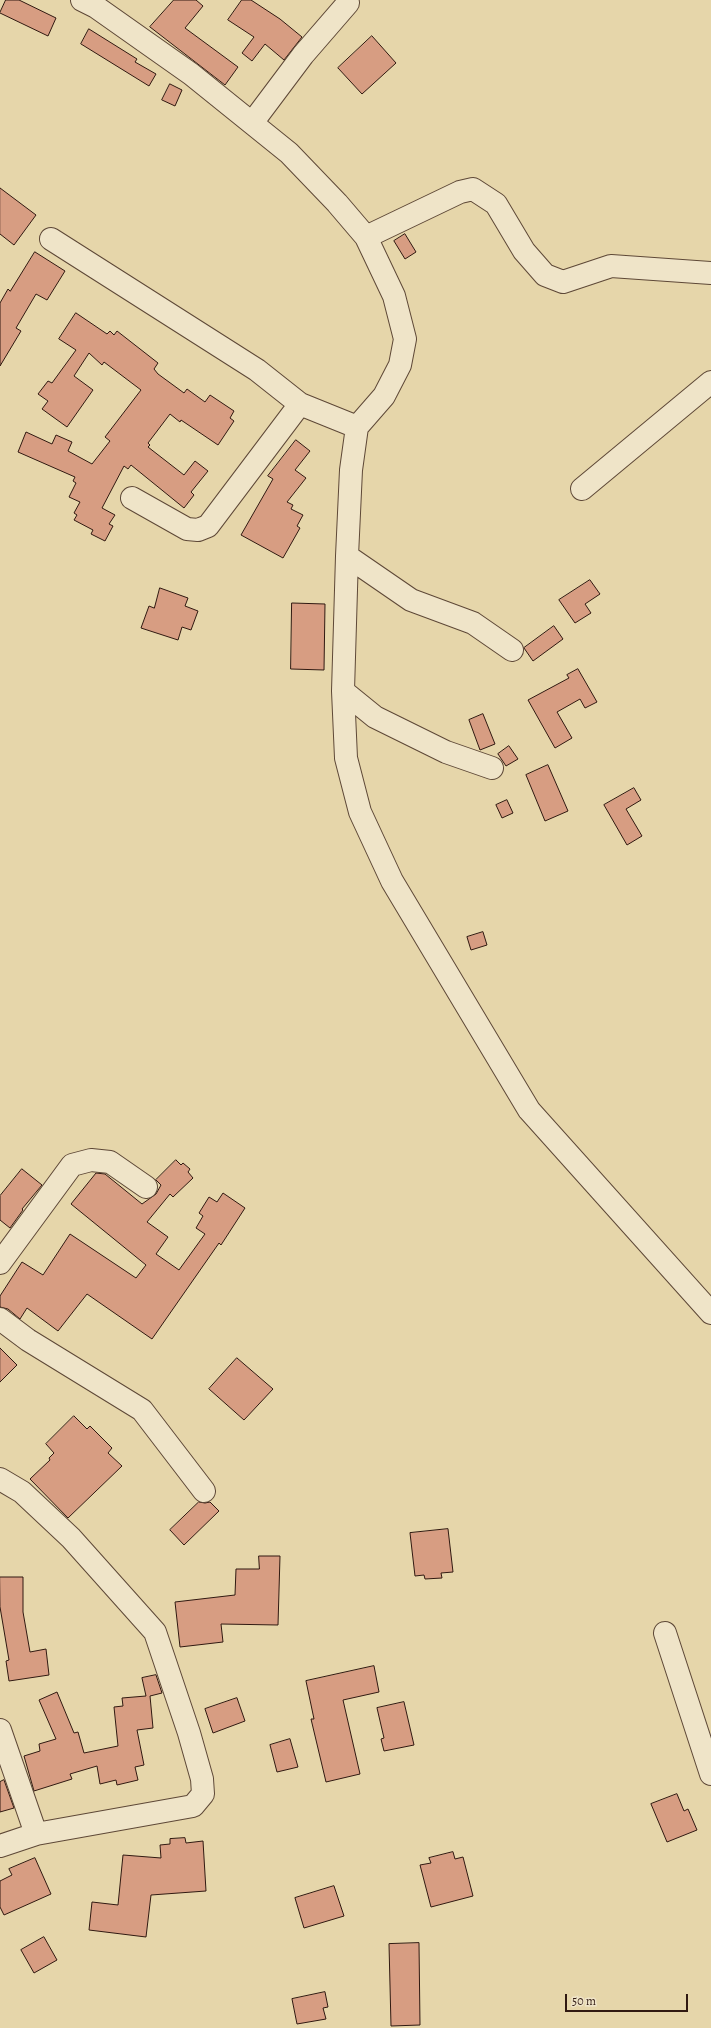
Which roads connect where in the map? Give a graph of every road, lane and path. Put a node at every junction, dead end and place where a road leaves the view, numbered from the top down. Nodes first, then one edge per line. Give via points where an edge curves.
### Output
1 (82, 0) edge
2 (348, 3) dead end
3 (252, 123) junction
4 (366, 237) junction
5 (51, 239) dead end
6 (711, 273) edge
7 (711, 382) edge
8 (300, 404) junction
9 (357, 427) junction
10 (582, 489) dead end
11 (132, 498) dead end
12 (347, 556) junction
13 (512, 650) dead end
14 (343, 691) junction
15 (492, 768) dead end
16 (146, 1187) dead end
17 (0, 1263) edge
18 (711, 1313) edge
19 (0, 1319) edge
20 (0, 1479) edge
21 (204, 1491) dead end
22 (665, 1633) dead end
23 (0, 1730) edge
24 (711, 1774) edge
25 (36, 1834) junction
26 (0, 1846) edge

1 - 3 street via 96,7 191,74
2 - 3 street via 303,55
3 - 4 street via 289,153
4 - 6 street via 460,192 473,189 496,204 524,251 545,275 563,282 611,266
4 - 9 street via 394,296 405,339 400,365 384,396
5 - 8 street via 257,370
7 - 10 street
8 - 9 street
8 - 11 street via 208,526 198,530 187,529
9 - 12 street
12 - 13 street via 411,600 473,623
12 - 14 street
14 - 15 street via 376,717 446,752
14 - 18 street via 346,758 360,812 392,881 529,1110
16 - 17 street via 110,1162 91,1160 72,1165
19 - 21 street via 28,1340 142,1410
20 - 25 street via 22,1492 71,1538 155,1632 189,1733 204,1794 193,1806
22 - 24 street
23 - 25 street
25 - 26 street

